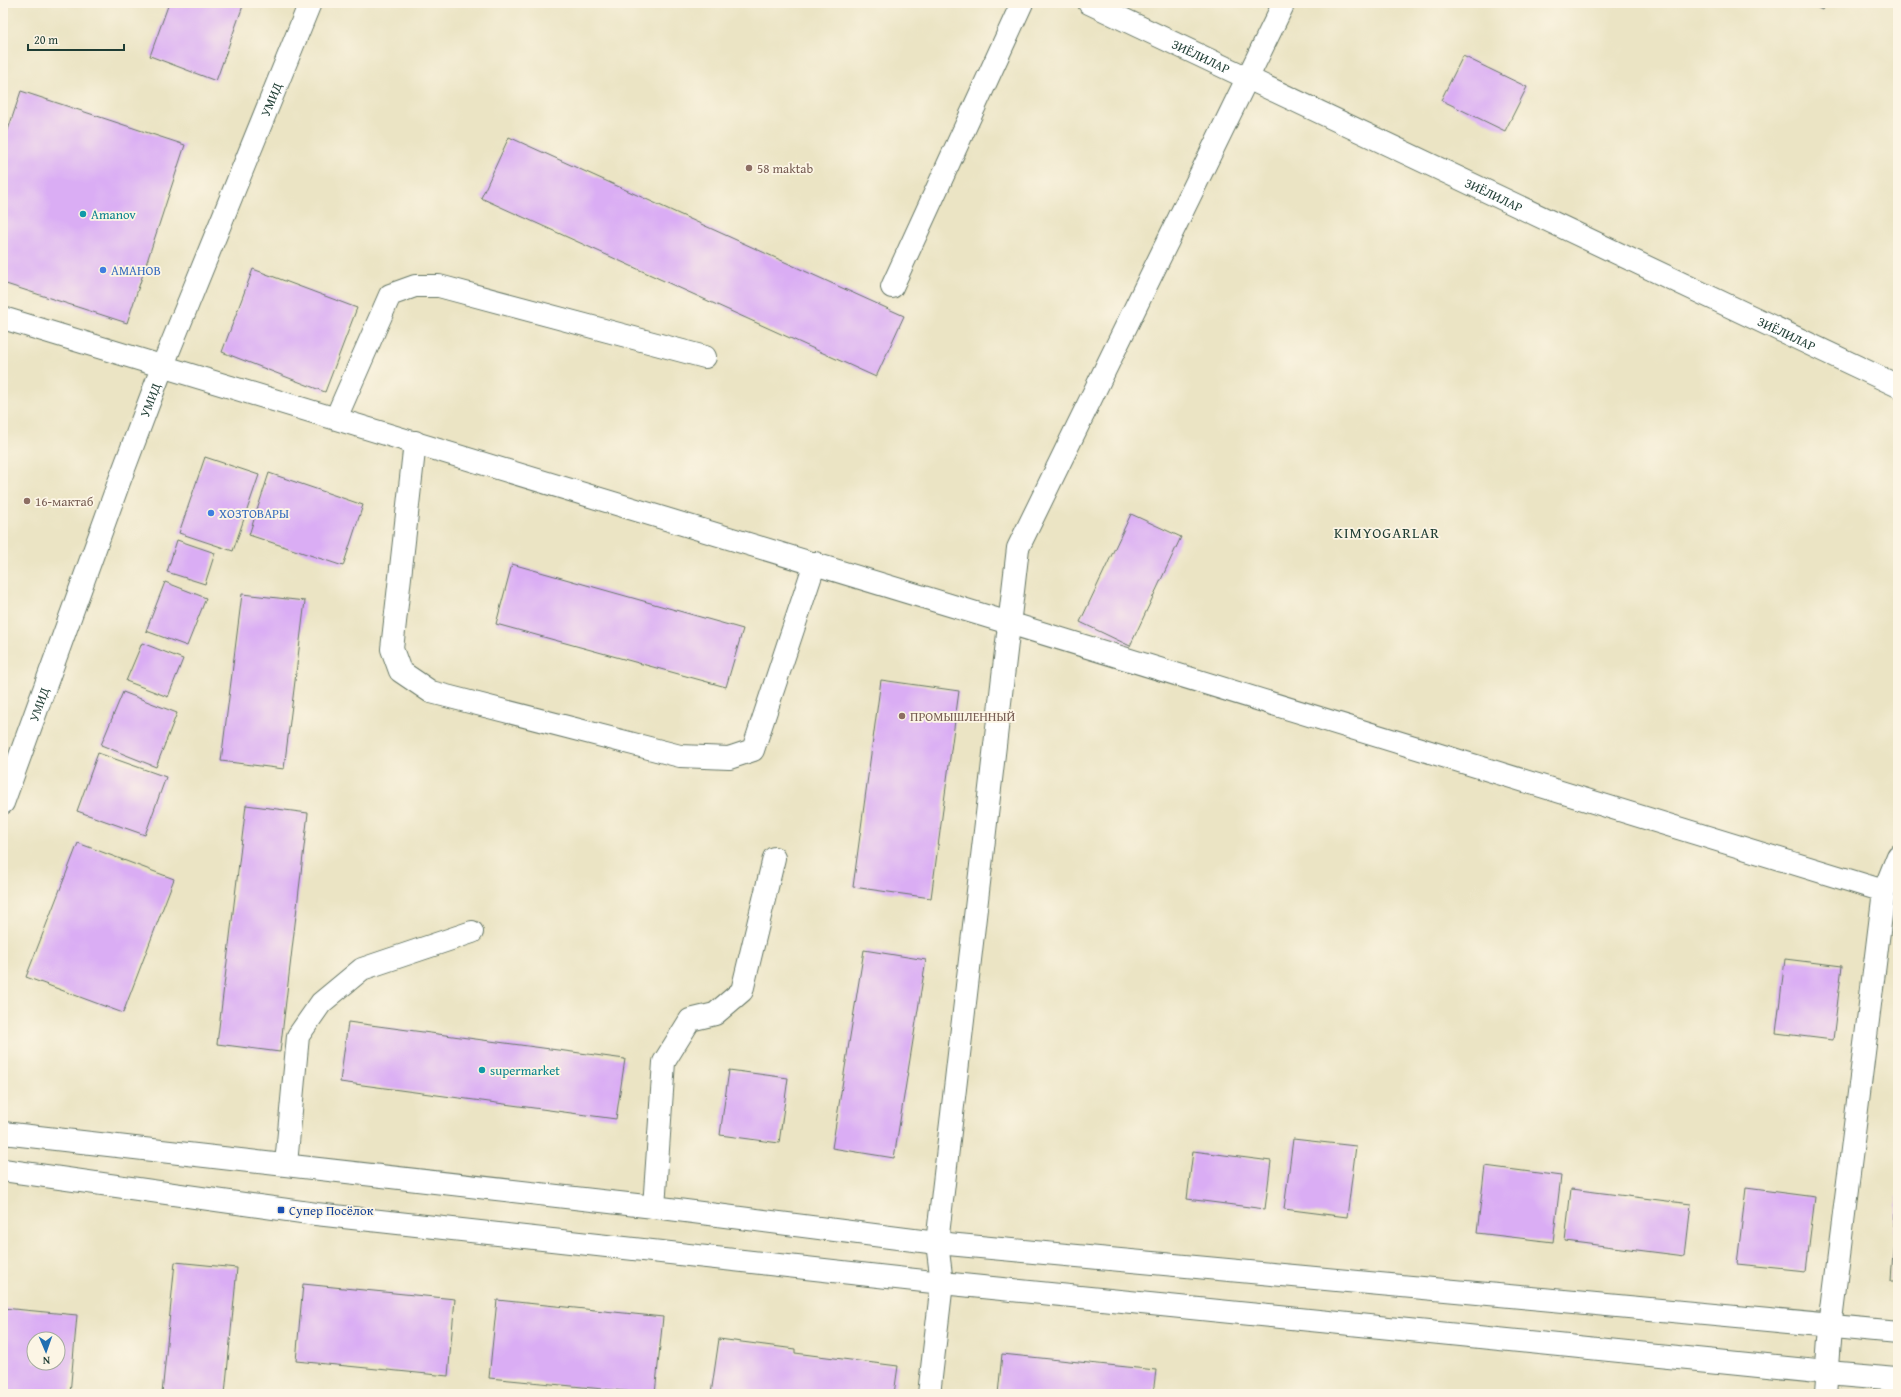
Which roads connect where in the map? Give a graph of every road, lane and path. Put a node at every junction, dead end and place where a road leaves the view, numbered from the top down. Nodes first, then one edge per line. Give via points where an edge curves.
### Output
1 (310, 3) edge
2 (1022, 3) edge
3 (1089, 3) edge
4 (1284, 3) edge
5 (1247, 78) junction
6 (892, 288) dead end
7 (3, 318) edge
8 (705, 357) dead end
9 (163, 365) junction
10 (1898, 386) edge
11 (336, 418) junction
12 (415, 442) junction
13 (815, 564) junction
14 (1009, 622) junction
15 (3, 803) edge
16 (1898, 856) edge
17 (774, 858) dead end
18 (1891, 883) edge
19 (472, 932) dead end
20 (3, 1133) edge
21 (286, 1164) junction
22 (3, 1170) edge
23 (654, 1207) junction
24 (937, 1243) junction
25 (942, 1283) junction
26 (1830, 1327) junction
27 (1898, 1332) edge
28 (1827, 1372) junction
29 (1898, 1378) edge
30 (929, 1394) edge
31 (1824, 1394) edge

1 - 9 street, УМИД
2 - 6 street
3 - 5 street, ЗИЁЛИЛАР
4 - 5 street
5 - 10 street, ЗИЁЛИЛАР
5 - 14 street via 1018,548
7 - 9 street
8 - 11 street via 439,286 415,286 390,295
9 - 11 street
9 - 15 street, УМИД
11 - 12 street
12 - 13 street
12 - 13 street via 392,649 400,671 431,692 680,756 729,758 753,750
13 - 14 street
14 - 18 street
14 - 24 street
16 - 18 street
17 - 23 street via 742,991 715,1014 690,1020 664,1062
18 - 26 street
19 - 21 street via 362,969 321,1003 298,1036
20 - 21 street
21 - 23 street
22 - 25 street via 316,1214
23 - 24 street
24 - 25 street
24 - 26 street
25 - 28 street
25 - 30 street
26 - 27 street
26 - 28 street
28 - 29 street
28 - 31 street

